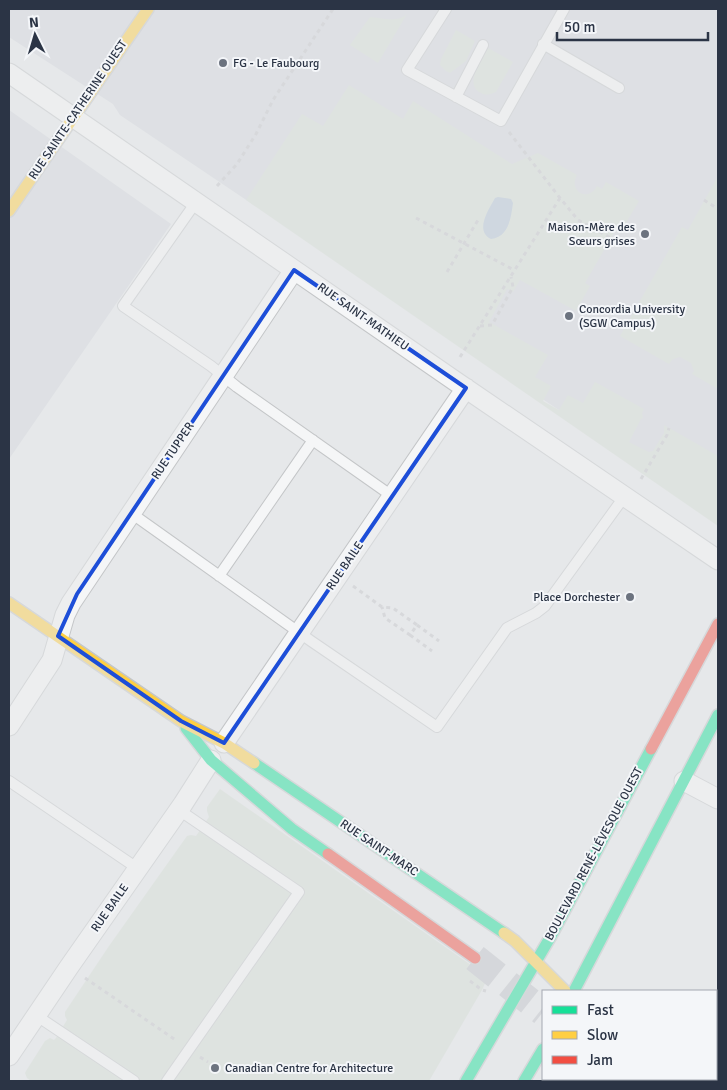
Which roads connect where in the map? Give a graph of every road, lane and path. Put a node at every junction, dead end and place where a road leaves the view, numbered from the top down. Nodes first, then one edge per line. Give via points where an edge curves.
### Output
1 (148, 9) edge
2 (334, 9) edge
3 (446, 9) edge
4 (564, 9) edge
5 (543, 44) junction
6 (483, 45) dead end
7 (9, 73) edge
8 (619, 88) dead end
9 (456, 97) junction
10 (73, 117) junction
11 (501, 120) junction
12 (216, 186) dead end
13 (560, 198) junction
14 (704, 200) dead end
15 (196, 202) junction
16 (718, 209) edge
17 (9, 211) edge
18 (416, 218) dead end
19 (478, 220) dead end
20 (611, 238) dead end
21 (464, 244) junction
22 (294, 270) junction
23 (514, 270) junction
24 (448, 272) dead end
25 (511, 276) junction
26 (479, 326) junction
27 (460, 356) dead end
28 (223, 376) junction
29 (466, 388) junction
30 (669, 428) dead end
31 (313, 440) junction
32 (641, 478) dead end
33 (392, 496) junction
34 (624, 497) junction
35 (131, 513) junction
36 (718, 560) edge
37 (219, 576) junction
38 (351, 585) dead end
39 (9, 602) edge
40 (382, 607) junction
41 (718, 624) edge
42 (416, 625) junction
43 (299, 632) junction
44 (410, 635) junction
45 (58, 636) junction
46 (439, 641) dead end
47 (432, 650) dead end
48 (718, 715) edge
49 (181, 721) junction
50 (9, 726) edge
51 (224, 743) junction
52 (211, 760) junction
53 (9, 781) edge
54 (684, 781) junction
55 (718, 799) edge
56 (179, 810) junction
57 (137, 868) junction
58 (475, 958) tunnel mouth
59 (536, 961) junction
60 (85, 978) dead end
61 (564, 990) edge
62 (575, 990) edge
63 (37, 1016) junction
64 (183, 1045) dead end
65 (542, 1050) edge
66 (9, 1056) edge
67 (134, 1081) edge
68 (167, 1081) edge
69 (466, 1081) edge
70 (524, 1081) edge

1 - 10 street, RUE SAINTE-CATHERINE OUEST
2 - 12 path via 273,100 237,164
3 - 9 lane via 407,70
4 - 5 lane
5 - 8 lane
5 - 11 lane
6 - 9 lane
7 - 10 street, RUE SAINT-MATHIEU
9 - 11 lane
10 - 15 street, RUE SAINT-MATHIEU
10 - 17 street, RUE SAINTE-CATHERINE OUEST
11 - 13 path
13 - 20 path via 578,220
13 - 23 path
14 - 16 path
15 - 22 street, RUE SAINT-MATHIEU
15 - 28 lane via 123,306
18 - 21 path
19 - 21 path
21 - 23 path
21 - 24 path
22 - 28 street, RUE TUPPER
22 - 29 street, RUE SAINT-MATHIEU
23 - 25 path
25 - 26 path
25 - 26 path via 513,287 492,325
26 - 27 path
28 - 31 lane
28 - 35 street, RUE TUPPER
29 - 33 street, RUE BAILE
29 - 34 street, RUE SAINT-MATHIEU
30 - 32 path
31 - 33 lane
31 - 37 lane
33 - 43 street, RUE BAILE
34 - 36 street, RUE SAINT-MATHIEU
34 - 43 lane via 545,606 507,628 437,727
35 - 37 lane
35 - 45 street, RUE TUPPER via 68,609
37 - 43 lane
38 - 40 path
39 - 45 street, RUE SAINT-MARC
40 - 42 path via 393,608
40 - 44 path via 386,618
41 - 59 street, BOULEVARD RENÉ-LÉVESQUE OUEST
42 - 44 path
42 - 46 path
43 - 51 street, RUE BAILE
44 - 47 path
45 - 49 street, RUE SAINT-MARC
45 - 50 street, RUE TUPPER via 52,660
48 - 54 street
49 - 51 street, RUE SAINT-MARC
49 - 52 street, RUE SAINT-MARC
51 - 59 street, RUE SAINT-MARC via 515,941
52 - 56 street, RUE BAILE
52 - 58 street, RUE SAINT-MARC via 292,829
53 - 57 lane
54 - 55 street
54 - 62 street
56 - 57 street, RUE BAILE
56 - 68 lane via 299,892
57 - 63 street, RUE BAILE
59 - 61 street, RUE SAINT-MARC
59 - 69 street, BOULEVARD RENÉ-LÉVESQUE OUEST
60 - 64 path
63 - 66 street, RUE BAILE
63 - 67 lane
65 - 70 street

